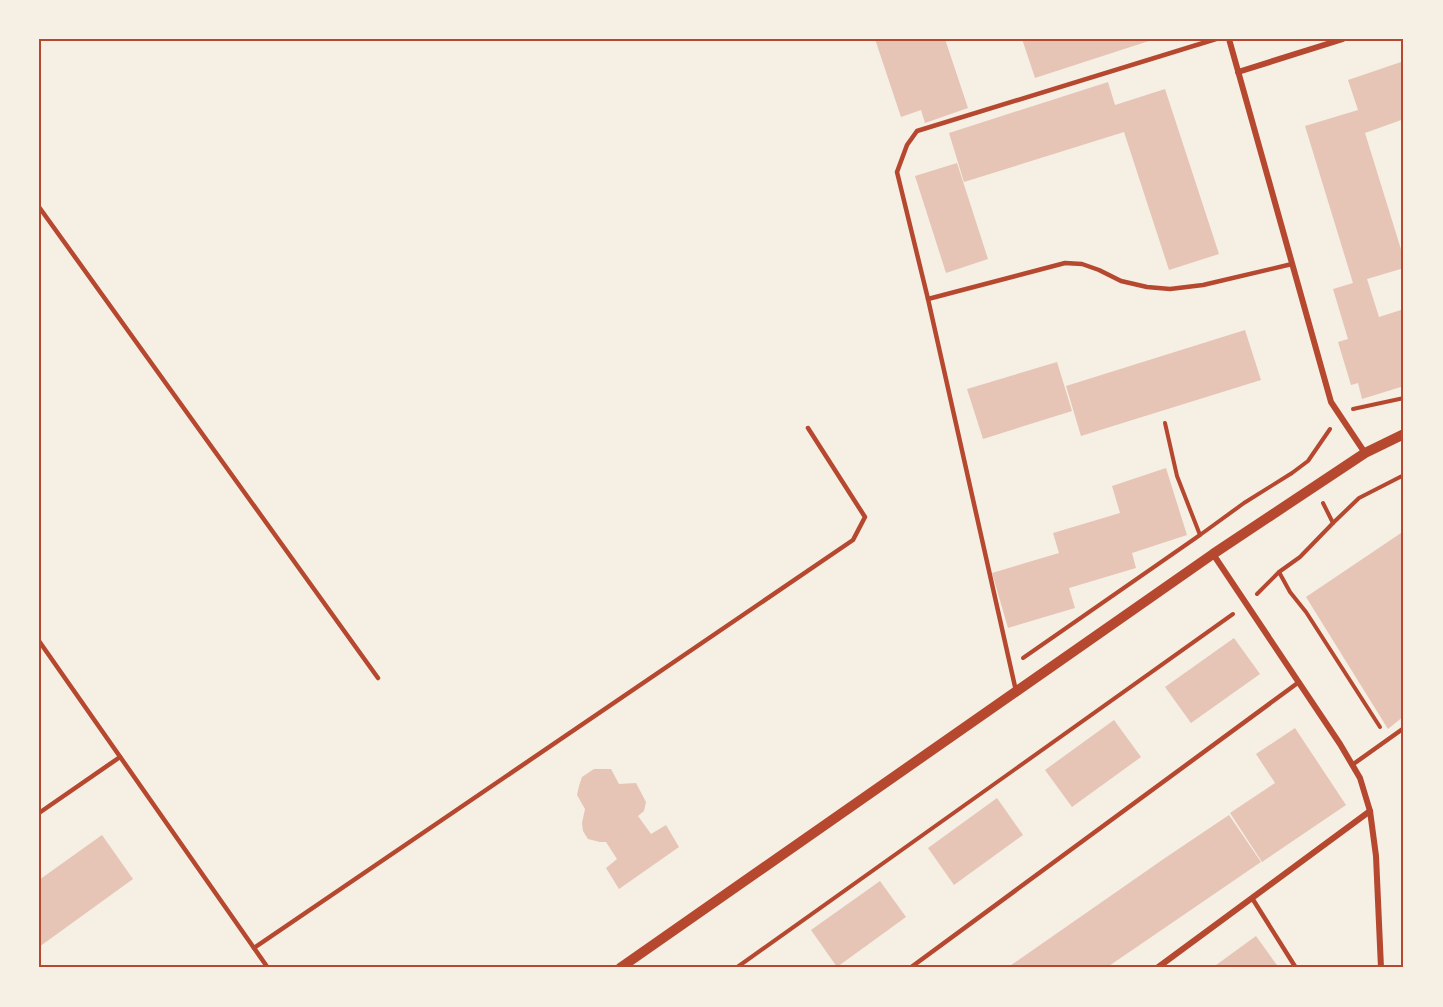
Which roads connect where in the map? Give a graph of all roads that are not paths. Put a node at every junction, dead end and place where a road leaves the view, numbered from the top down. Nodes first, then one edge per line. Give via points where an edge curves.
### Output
1 (1216, 39) edge
2 (1229, 39) edge
3 (1343, 39) edge
4 (1238, 72) junction
5 (39, 207) edge
6 (1292, 264) junction
7 (928, 299) junction
8 (808, 428) dead end
9 (1404, 434) edge
10 (1365, 453) junction
11 (1214, 554) junction
12 (39, 641) edge
13 (378, 678) dead end
14 (1299, 682) junction
15 (1016, 692) junction
16 (1404, 728) edge
17 (120, 757) junction
18 (1352, 765) junction
19 (1370, 811) junction
20 (39, 813) edge
21 (1252, 898) junction
22 (254, 948) junction
23 (268, 968) edge
24 (620, 968) edge
25 (910, 968) edge
26 (1157, 968) edge
27 (1296, 968) edge
28 (1381, 968) edge

1 - 7 lane via 917,131 897,172
2 - 4 street
3 - 4 street
4 - 6 street
5 - 13 lane
6 - 7 lane via 1170,289 1121,281 1082,264 1065,263
6 - 10 street via 1331,402
7 - 15 lane
8 - 22 lane via 865,517 854,540
9 - 10 street
10 - 11 street
11 - 14 street
11 - 15 street
12 - 17 lane
14 - 18 street
14 - 25 lane
15 - 24 street
16 - 18 lane
17 - 20 lane
17 - 22 lane
18 - 19 street
19 - 21 street
19 - 28 street
21 - 26 street
21 - 27 lane
22 - 23 lane

